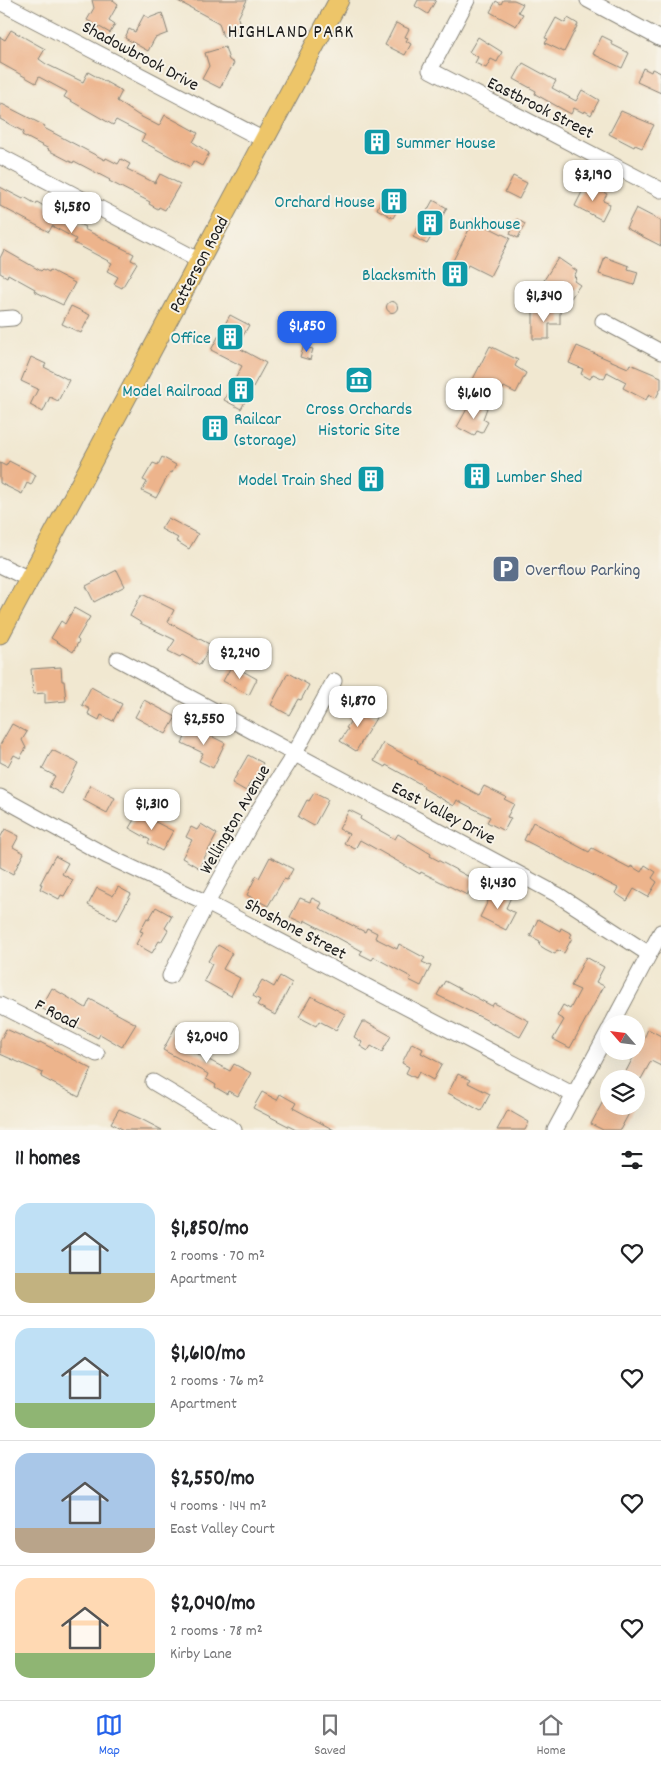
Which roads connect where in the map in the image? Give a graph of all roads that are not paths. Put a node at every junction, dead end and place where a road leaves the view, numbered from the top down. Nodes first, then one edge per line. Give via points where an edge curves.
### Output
1 (339, 0) edge
2 (467, 0) edge
3 (588, 0) edge
4 (0, 2) edge
5 (661, 39) edge
6 (264, 140) junction
7 (0, 156) edge
8 (661, 190) edge
9 (200, 261) junction
10 (603, 320) dead end
11 (661, 352) edge
12 (0, 565) edge
13 (29, 579) junction
14 (0, 634) edge
15 (118, 659) dead end
16 (334, 681) dead end
17 (295, 753) junction
18 (0, 798) edge
19 (208, 903) junction
20 (661, 932) edge
21 (650, 954) junction
22 (170, 976) dead end
23 (0, 1005) edge
24 (617, 1015) edge
25 (600, 1047) edge
26 (97, 1054) dead end
27 (153, 1082) dead end
28 (574, 1095) junction
29 (234, 1130) edge
30 (555, 1130) edge

1 - 6 main road, Patterson Road
2 - 8 street, Eastbrook Street via 430,70
3 - 5 street
4 - 6 street, Shadowbrook Drive
6 - 9 main road, Patterson Road
7 - 9 street
9 - 13 main road, Patterson Road
10 - 11 street
12 - 13 street
13 - 14 main road, Patterson Road
15 - 17 street, East Valley Drive
16 - 17 street, Wellington Avenue
17 - 19 street, Wellington Avenue via 258,811
17 - 21 street, East Valley Drive via 558,895
18 - 19 street, Shoshone Street via 107,856
19 - 22 street, Wellington Avenue
19 - 28 street, Shoshone Street
20 - 21 street
21 - 24 street
23 - 26 street, F Road
25 - 28 street
27 - 29 street
28 - 30 street

